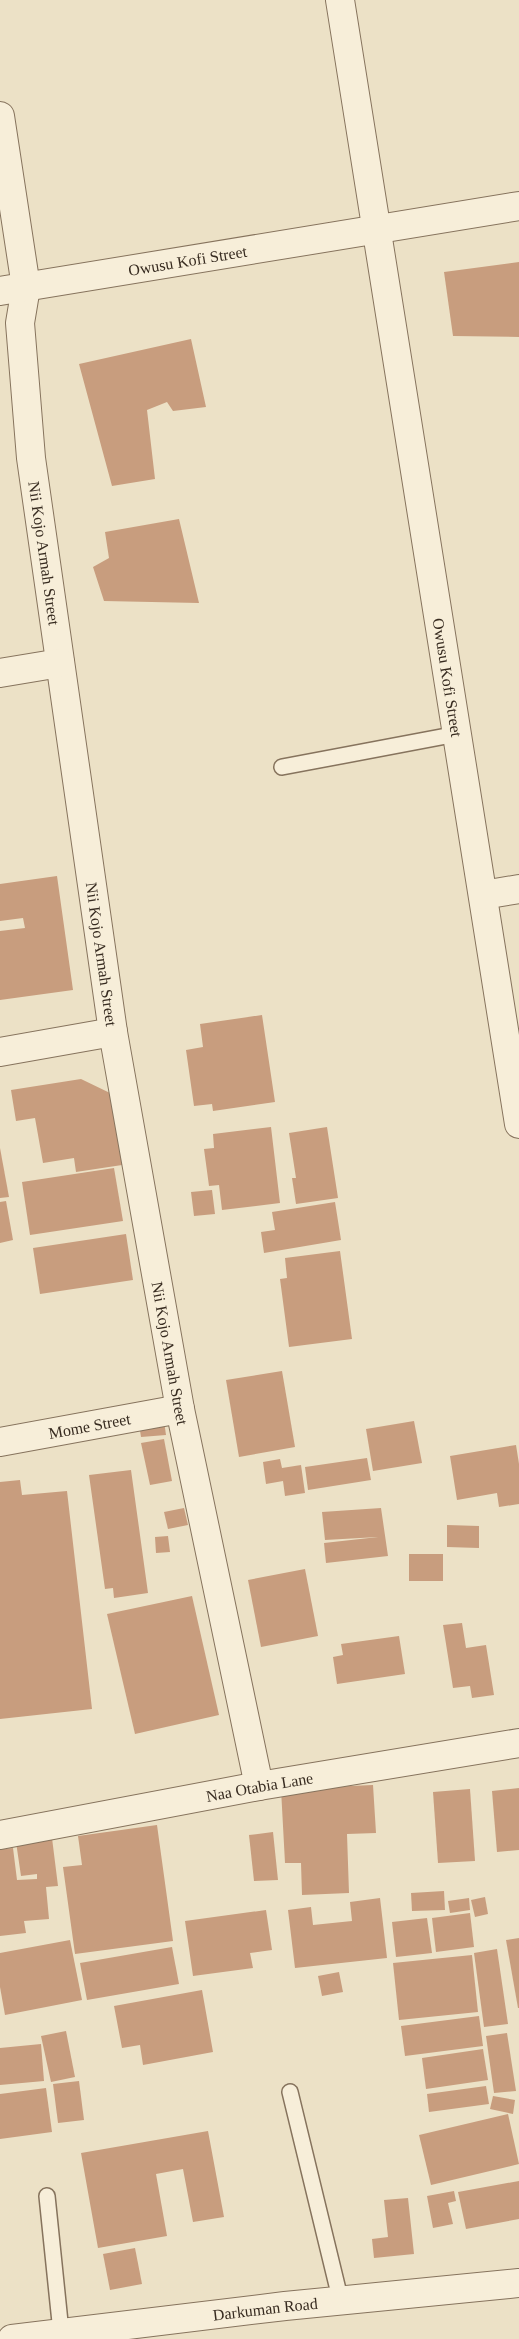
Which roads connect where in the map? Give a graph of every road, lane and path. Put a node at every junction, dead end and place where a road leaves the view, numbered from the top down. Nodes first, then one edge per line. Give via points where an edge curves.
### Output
1 (340, 0) edge
2 (0, 116) edge
3 (519, 206) edge
4 (375, 231) junction
5 (13, 289) edge
6 (60, 663) junction
7 (0, 673) edge
8 (456, 734) junction
9 (282, 767) dead end
10 (519, 888) edge
11 (483, 895) junction
12 (113, 1032) junction
13 (0, 1052) edge
14 (519, 1124) edge
15 (180, 1409) junction
16 (0, 1442) edge
17 (519, 1743) edge
18 (259, 1786) junction
19 (0, 1835) edge
20 (290, 2092) dead end
21 (47, 2196) dead end
22 (519, 2283) edge
23 (341, 2302) junction
24 (61, 2332) junction
25 (99, 2333) edge
26 (12, 2339) edge

1 - 4 street, Owusu Kofi Street
2 - 5 street, Nii Kojo Armah Street
3 - 4 street, Owusu Kofi Street
4 - 5 street, Owusu Kofi Street
4 - 8 street, Owusu Kofi Street
5 - 6 street, Nii Kojo Armah Street via 20,323 31,458
6 - 7 street
6 - 12 street, Nii Kojo Armah Street
8 - 9 lane
8 - 11 street, Owusu Kofi Street
10 - 11 street
11 - 14 street, Owusu Kofi Street
12 - 13 street
12 - 15 street, Nii Kojo Armah Street
15 - 16 street, Mome Street
15 - 18 street, Nii Kojo Armah Street
17 - 18 street, Naa Otabia Lane
18 - 19 street, Naa Otabia Lane
20 - 23 lane
21 - 24 lane
22 - 23 street, Darkuman Road
23 - 25 street, Darkuman Road
24 - 25 street, Darkuman Road
24 - 26 street, Darkuman Road

